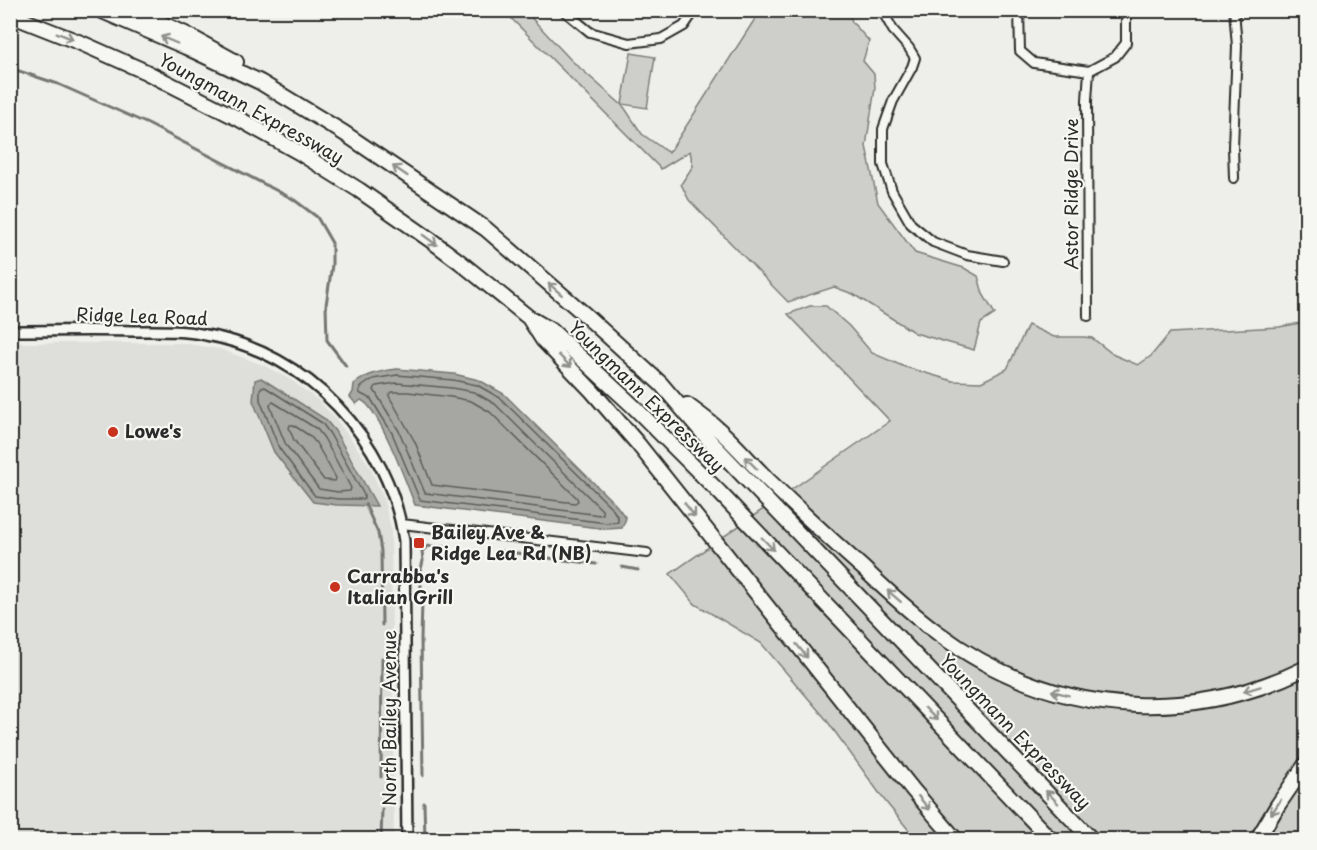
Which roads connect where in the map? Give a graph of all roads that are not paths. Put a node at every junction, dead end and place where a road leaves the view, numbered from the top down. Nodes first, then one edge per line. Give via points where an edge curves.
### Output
1 (100, 10) edge
2 (132, 10) edge
3 (563, 10) edge
4 (695, 10) edge
5 (882, 10) edge
6 (1019, 10) edge
7 (1126, 10) edge
8 (1234, 10) edge
9 (10, 15) edge
10 (1089, 71) junction
11 (260, 82) junction
12 (1233, 178) dead end
13 (1003, 261) dead end
14 (528, 316) junction
15 (1088, 316) dead end
16 (10, 331) edge
17 (662, 384) junction
18 (402, 524) junction
19 (647, 554) dead end
20 (1306, 668) edge
21 (1306, 765) edge
22 (407, 840) edge
23 (956, 840) edge
24 (1051, 840) edge
25 (1092, 840) edge
26 (1257, 840) edge

11 -> 1 highway, Youngmann Expressway
2 - 11 highway via 235,61
3 - 4 street via 590,32 629,43 661,39 684,26
5 - 13 street via 915,58 883,129 883,164 892,191 911,224 933,242 968,255
6 - 10 street via 1020,51 1034,63
7 - 10 street via 1126,43 1115,57
8 - 12 street via 1237,46
9 -> 14 highway, Youngmann Expressway via 144,71 300,153 432,241
10 - 15 street, Astor Ridge Drive
17 -> 11 highway, Youngmann Expressway via 486,229 344,133
14 -> 23 highway via 543,340 638,444
14 -> 24 highway, Youngmann Expressway via 552,330 633,405
16 - 18 street, Ridge Lea Road via 186,332 230,340 273,358 327,395 360,433 386,477
20 -> 17 highway via 1228,696 1161,705 1084,699 1010,676 966,652 924,622 808,518 719,430
25 -> 17 highway, Youngmann Expressway via 708,439
18 - 19 street
18 - 22 street, North Bailey Avenue
21 -> 26 highway

